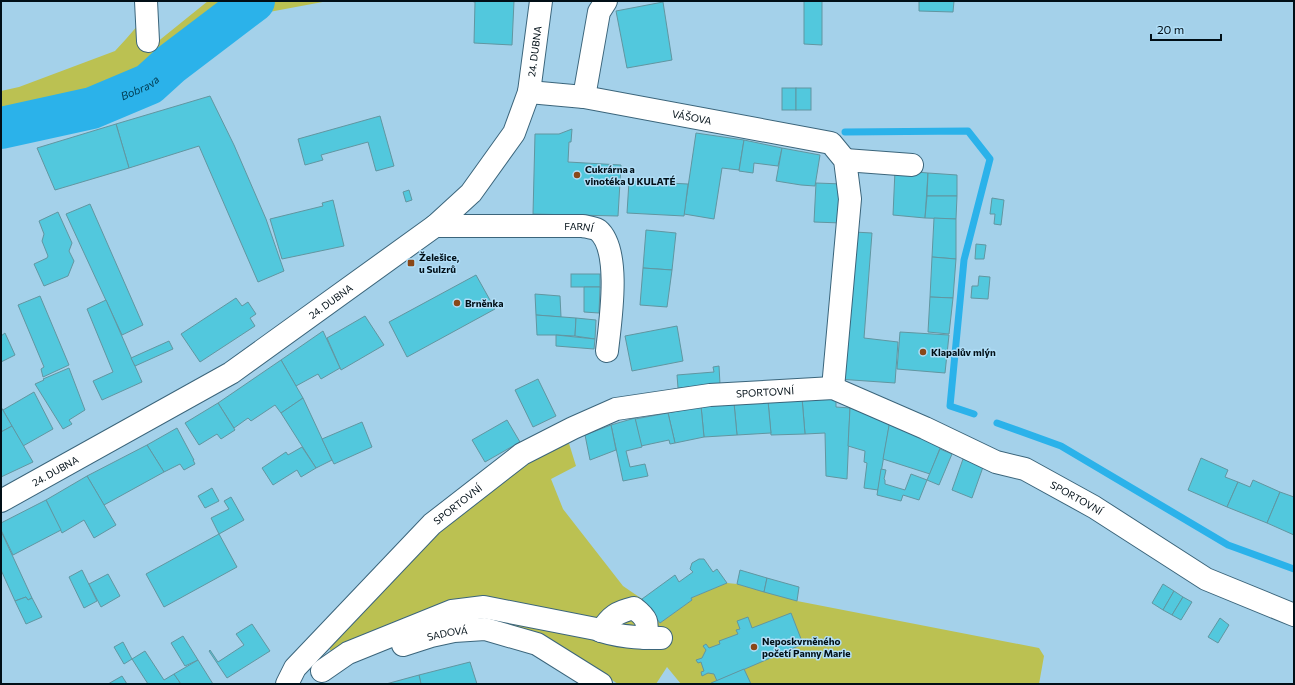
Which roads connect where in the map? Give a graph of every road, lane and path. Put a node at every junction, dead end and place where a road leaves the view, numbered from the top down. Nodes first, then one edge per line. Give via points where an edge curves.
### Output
1 (146, 1) edge
2 (541, 1) edge
3 (606, 1) edge
4 (148, 41) dead end
5 (529, 92) junction
6 (584, 97) junction
7 (846, 160) junction
8 (912, 165) dead end
9 (435, 226) junction
10 (607, 351) dead end
11 (832, 388) junction
12 (1, 501) edge
13 (1294, 615) edge
14 (653, 638) dead end
15 (322, 671) junction
16 (286, 684) edge
17 (601, 684) edge

1 - 4 street
2 - 5 street, 24. DUBNA
3 - 6 street via 599,12
5 - 6 street, VÁŠOVA
5 - 9 street, 24. DUBNA via 514,133 471,193
6 - 7 street, VÁŠOVA via 830,143
7 - 8 street
7 - 11 street via 850,199
9 - 10 street, FARNÍ via 583,226 597,230 605,240 610,253 613,301
9 - 12 street, 24. DUBNA via 231,372
11 - 13 street, SPORTOVNÍ via 996,462 1025,469 1094,507 1206,579
11 - 16 street, SPORTOVNÍ via 710,394 616,409 522,454 432,524 295,668
14 - 15 street via 614,635 596,629 484,607 452,611 348,653
15 - 16 street, SADOVÁ
15 - 17 street, SADOVÁ via 431,636 484,629 537,644

